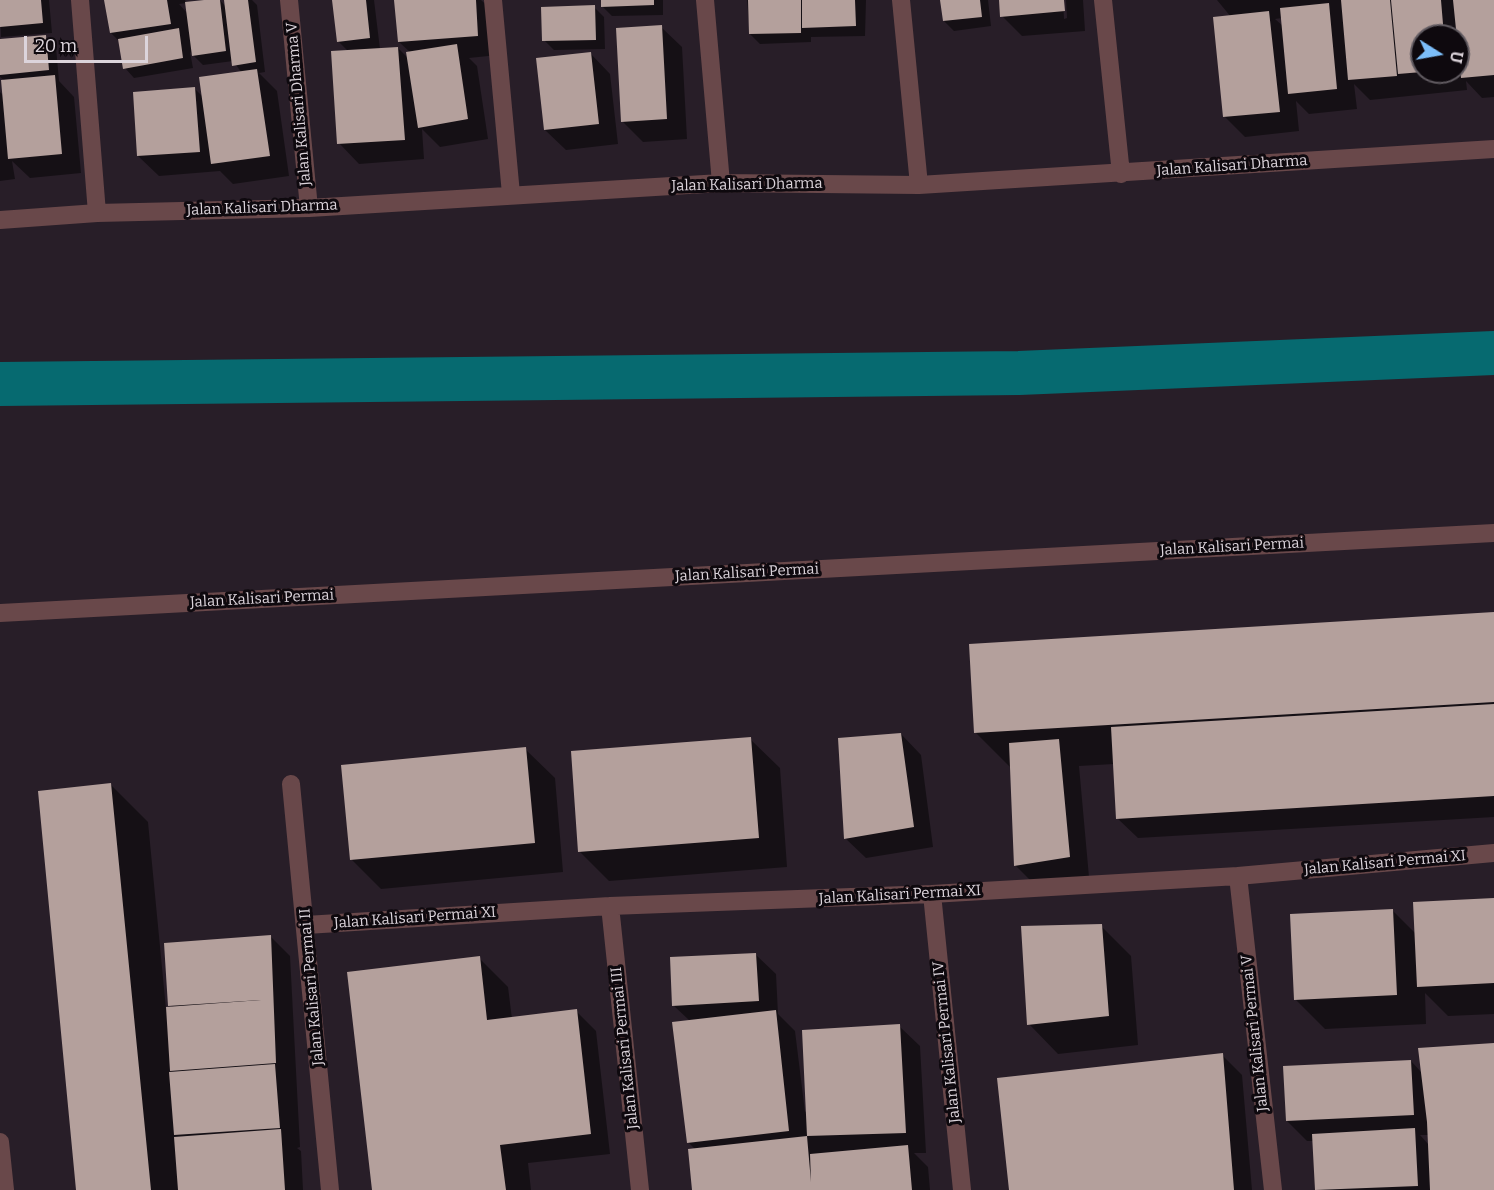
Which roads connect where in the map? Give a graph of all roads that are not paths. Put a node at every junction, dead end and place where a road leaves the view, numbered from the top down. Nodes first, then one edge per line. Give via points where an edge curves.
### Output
1 (80, 0) edge
2 (289, 0) edge
3 (493, 0) edge
4 (705, 0) edge
5 (901, 0) edge
6 (1102, 0) edge
7 (1494, 149) edge
8 (1121, 174) junction
9 (721, 183) junction
10 (918, 185) junction
11 (511, 194) junction
12 (309, 208) junction
13 (96, 213) junction
14 (0, 220) edge
15 (1494, 533) edge
16 (0, 613) edge
17 (291, 784) dead end
18 (1494, 853) edge
19 (1238, 876) junction
20 (932, 894) junction
21 (610, 906) junction
22 (306, 925) junction
23 (0, 1142) edge
24 (5, 1190) edge
25 (330, 1190) edge
26 (640, 1190) edge
27 (962, 1190) edge
28 (1273, 1190) edge

1 - 13 street
2 - 12 street, Jalan Kalisari Dharma V
3 - 11 street
4 - 9 street
5 - 10 street
6 - 8 street
7 - 8 street, Jalan Kalisari Dharma
8 - 10 street, Jalan Kalisari Dharma
9 - 10 street, Jalan Kalisari Dharma
9 - 11 street, Jalan Kalisari Dharma
11 - 12 street, Jalan Kalisari Dharma
12 - 13 street, Jalan Kalisari Dharma
13 - 14 street, Jalan Kalisari Dharma
15 - 16 street, Jalan Kalisari Permai
17 - 22 street, Jalan Kalisari Permai II
18 - 19 street, Jalan Kalisari Permai XI
19 - 20 street, Jalan Kalisari Permai XI
19 - 28 street, Jalan Kalisari Permai V
20 - 21 street, Jalan Kalisari Permai XI
20 - 27 street, Jalan Kalisari Permai IV
21 - 22 street, Jalan Kalisari Permai XI
21 - 26 street, Jalan Kalisari Permai III
22 - 25 street, Jalan Kalisari Permai II
23 - 24 street

